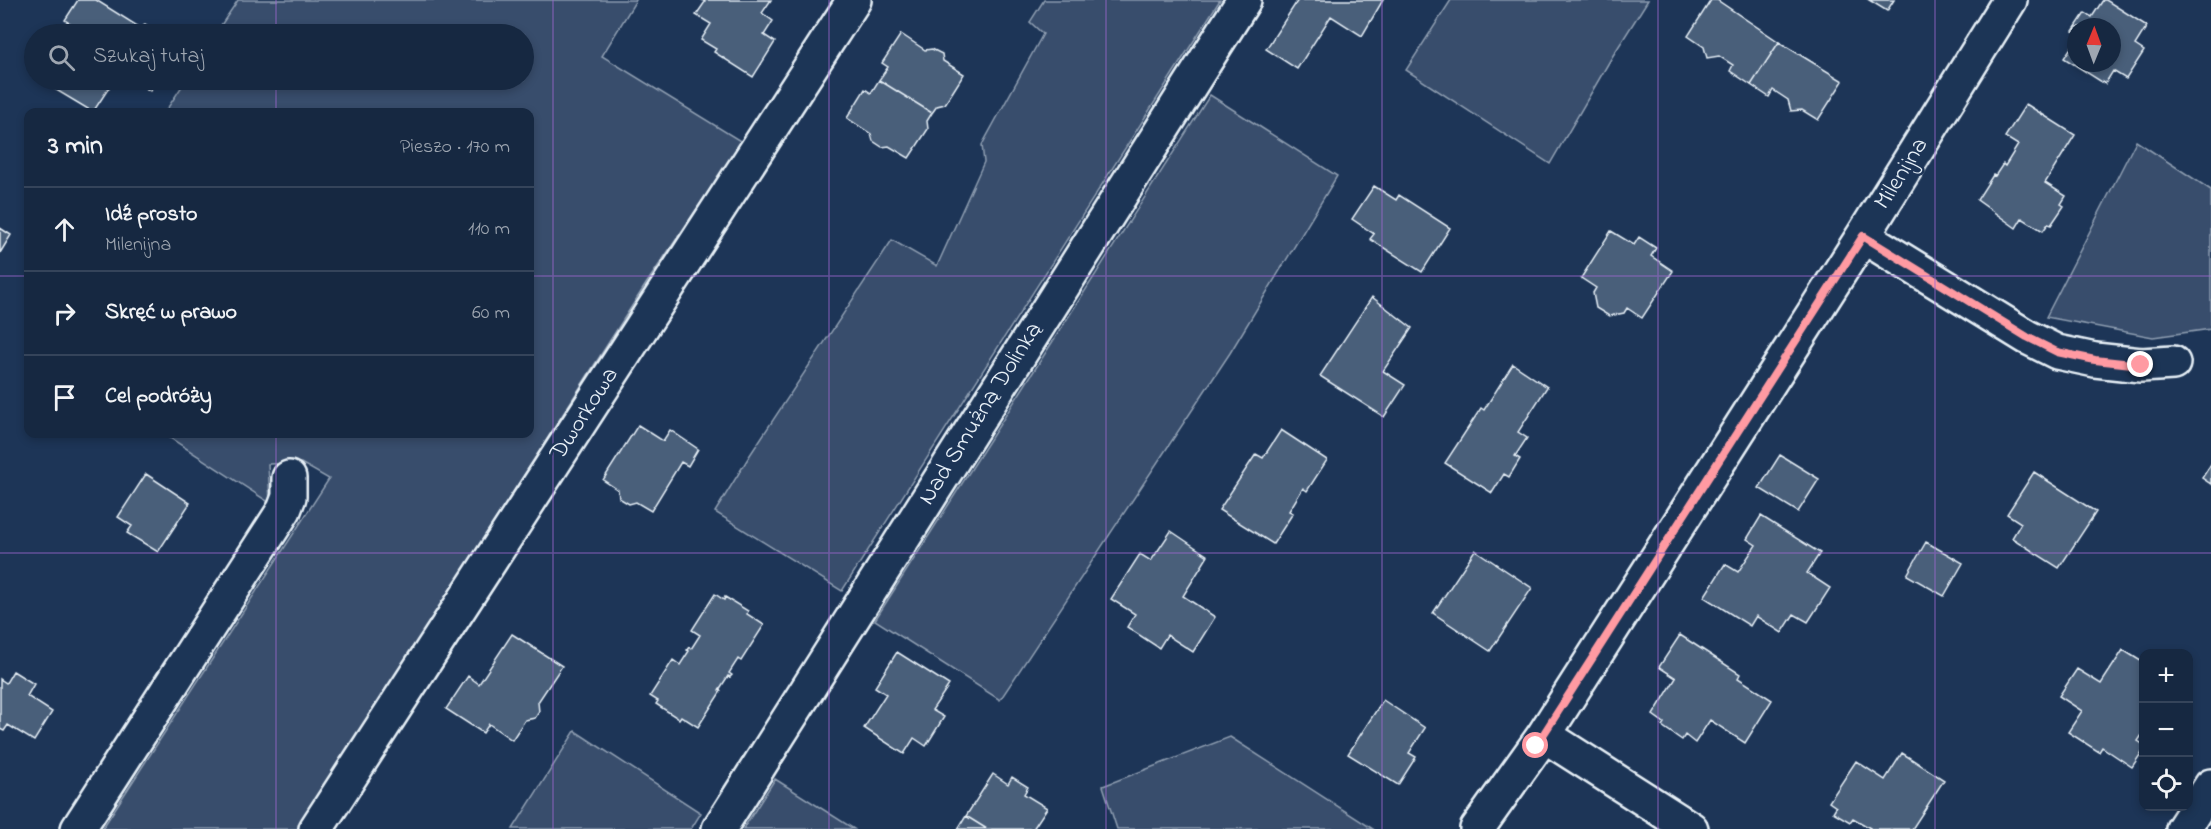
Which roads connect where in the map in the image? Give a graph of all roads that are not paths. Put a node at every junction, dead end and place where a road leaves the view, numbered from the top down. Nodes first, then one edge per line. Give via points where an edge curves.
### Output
1 (854, 0) edge
2 (1244, 0) edge
3 (2010, 0) edge
4 (1863, 236) junction
5 (2173, 363) dead end
6 (289, 478) dead end
7 (1544, 735) junction
8 (2211, 786) edge
9 (78, 829) edge
10 (316, 829) edge
11 (719, 829) edge
12 (1477, 829) edge
13 (1691, 829) edge
14 (2183, 829) edge

1 - 10 street, Dworkowa
2 - 11 street, Nad Smużną Dolinką
3 - 4 street, Milenijna
4 - 5 street via 2057,352 2141,365
4 - 7 street, Milenijna
6 - 9 street via 284,510
7 - 12 street, Milenijna
7 - 13 street
8 - 14 street

